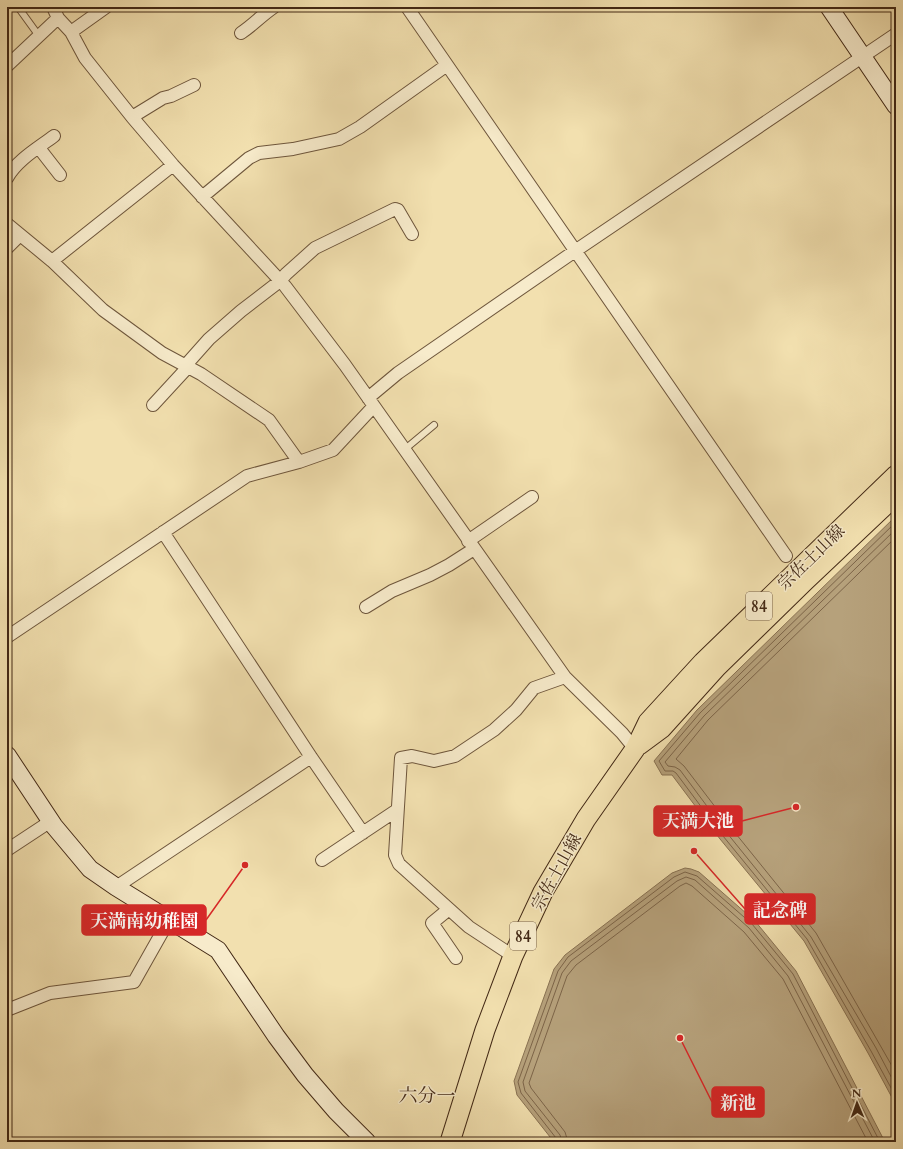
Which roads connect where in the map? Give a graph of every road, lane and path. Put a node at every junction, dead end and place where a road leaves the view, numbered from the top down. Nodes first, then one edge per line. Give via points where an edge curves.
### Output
1 (18, 7) edge
2 (106, 7) edge
3 (274, 7) edge
4 (407, 7) edge
5 (828, 7) edge
6 (56, 12) edge
7 (71, 32) junction
8 (241, 33) dead end
9 (896, 34) edge
10 (39, 36) junction
11 (864, 57) junction
12 (447, 65) junction
13 (7, 66) edge
14 (194, 85) dead end
15 (896, 106) edge
16 (132, 117) junction
17 (54, 136) dead end
18 (39, 148) junction
19 (173, 165) junction
20 (60, 175) dead end
21 (7, 178) edge
22 (202, 197) junction
23 (7, 224) edge
24 (412, 234) dead end
25 (20, 235) junction
26 (7, 248) edge
27 (575, 251) junction
28 (52, 261) junction
29 (280, 281) junction
30 (186, 366) junction
31 (371, 403) junction
32 (153, 405) dead end
33 (434, 426) dead end
34 (404, 450) junction
35 (299, 462) junction
36 (896, 475) edge
37 (896, 494) edge
38 (532, 497) dead end
39 (164, 532) junction
40 (471, 545) junction
41 (786, 556) dead end
42 (366, 607) dead end
43 (7, 637) edge
44 (565, 677) junction
45 (635, 748) junction
46 (7, 755) edge
47 (311, 757) junction
48 (397, 810) junction
49 (51, 821) junction
50 (363, 833) junction
51 (7, 850) edge
52 (322, 860) dead end
53 (116, 888) junction
54 (449, 909) junction
55 (169, 920) junction
56 (513, 956) junction
57 (456, 958) dead end
58 (7, 1010) edge
59 (367, 1142) edge
60 (450, 1142) edge

1 - 10 lane
2 - 7 street
3 - 8 street
4 - 12 street
5 - 11 street
6 - 7 street
6 - 10 street
7 - 16 street via 85,58
9 - 11 street
10 - 13 street
11 - 15 street
11 - 27 street
12 - 22 street via 339,139 292,149 259,152
12 - 27 street
14 - 16 street via 163,98
16 - 19 street
17 - 18 street
18 - 20 street
18 - 21 street via 19,163
19 - 22 street
19 - 28 street
22 - 29 street
23 - 25 street
24 - 29 street via 395,209 315,248
25 - 26 street
25 - 28 street
27 - 31 street via 398,373
27 - 41 street
28 - 30 street via 103,310 162,353
29 - 30 street via 209,339
29 - 31 street
30 - 32 street
30 - 35 street via 269,420
31 - 34 street
31 - 35 street via 333,450
33 - 34 lane
34 - 40 street
35 - 39 street via 247,476
36 - 45 main road, 宗佐土山線 / 84 via 703,662 648,722
37 - 45 main road, 宗佐土山線 / 84 via 717,667 662,728
38 - 40 street
39 - 43 street
39 - 47 street
40 - 42 street via 449,565
40 - 44 street
44 - 45 street
44 - 48 street via 534,688 516,710 494,730 455,756 434,761 412,756 401,758
45 - 56 main road, 宗佐土山線 / 84 via 586,819 543,892
46 - 49 street
47 - 50 street
47 - 53 street
48 - 50 street
48 - 54 street via 395,855 399,864
49 - 51 street
49 - 53 street via 90,869
50 - 52 street
53 - 55 street
54 - 56 street via 469,927
54 - 57 street via 432,923
55 - 58 street via 134,982 50,993
55 - 59 street via 218,950 305,1075
56 - 60 main road, 宗佐土山線 / 84 via 485,1030

